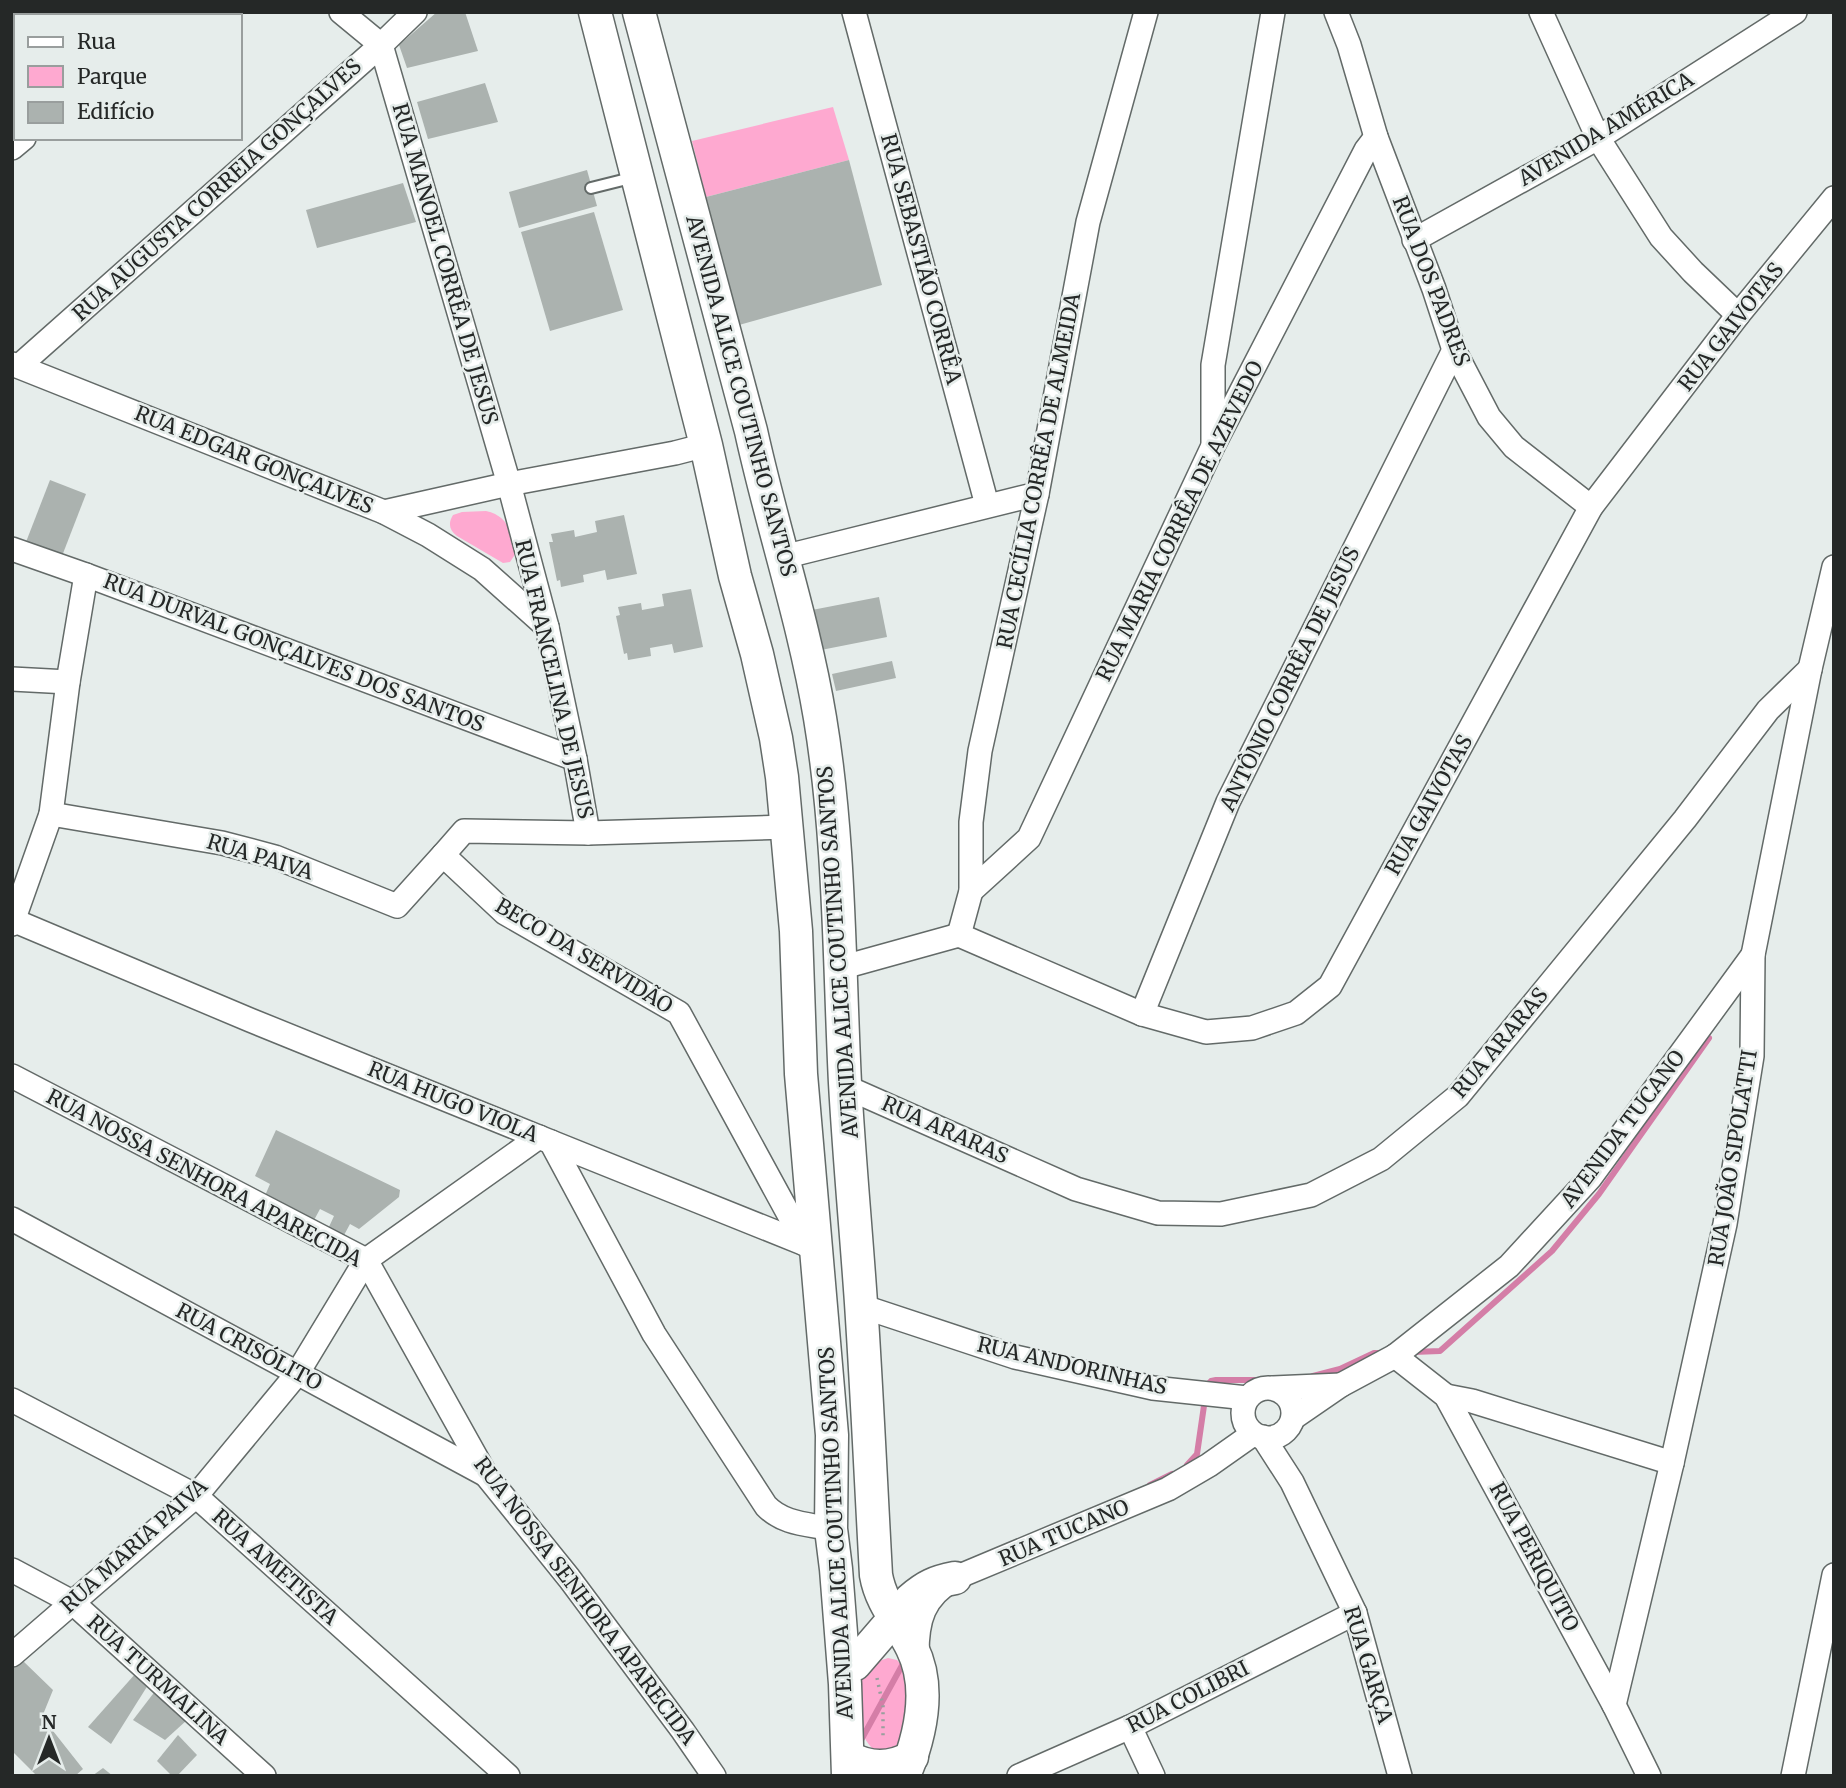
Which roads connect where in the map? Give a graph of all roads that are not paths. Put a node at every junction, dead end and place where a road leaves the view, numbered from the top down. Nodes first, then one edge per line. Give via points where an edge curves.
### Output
1 (341, 12) edge
2 (415, 12) edge
3 (595, 12) edge
4 (639, 12) edge
5 (854, 12) edge
6 (1146, 12) edge
7 (1273, 12) edge
8 (1336, 12) edge
9 (1541, 12) edge
10 (1795, 12) edge
11 (381, 45) junction
12 (1376, 137) junction
13 (1598, 138) junction
14 (638, 177) junction
15 (592, 188) dead end
16 (1834, 198) edge
17 (1414, 240) junction
18 (1738, 315) junction
19 (1454, 350) junction
20 (15, 365) edge
21 (706, 444) junction
22 (1213, 446) junction
23 (509, 484) junction
24 (1037, 494) junction
25 (987, 505) junction
26 (1591, 507) junction
27 (384, 512) junction
28 (12, 549) edge
29 (783, 557) junction
30 (1834, 566) edge
31 (86, 575) junction
32 (547, 626) junction
33 (1810, 669) junction
34 (12, 679) edge
35 (68, 682) junction
36 (575, 759) junction
37 (51, 814) junction
38 (788, 827) junction
39 (588, 834) junction
40 (443, 855) junction
41 (971, 891) junction
42 (13, 923) edge
43 (959, 935) junction
44 (1753, 955) junction
45 (840, 968) junction
46 (1142, 1014) junction
47 (12, 1076) edge
48 (846, 1087) junction
49 (545, 1140) junction
50 (12, 1219) edge
51 (811, 1246) junction
52 (366, 1260) junction
53 (861, 1306) junction
54 (1395, 1356) junction
55 (298, 1374) junction
56 (1341, 1385) junction
57 (1273, 1388) junction
58 (1446, 1395) junction
59 (1247, 1398) junction
60 (12, 1400) edge
61 (1291, 1422) junction
62 (1258, 1435) junction
63 (1672, 1463) junction
64 (486, 1475) junction
65 (1292, 1482) junction
66 (196, 1496) junction
67 (831, 1529) junction
68 (12, 1570) edge
69 (1834, 1575) edge
70 (876, 1576) junction
71 (942, 1582) junction
72 (72, 1602) junction
73 (1355, 1613) junction
74 (893, 1619) junction
75 (12, 1655) edge
76 (917, 1661) junction
77 (856, 1664) junction
78 (1614, 1705) junction
79 (1130, 1727) junction
80 (898, 1766) edge
81 (842, 1769) edge
82 (264, 1776) edge
83 (508, 1776) edge
84 (714, 1776) edge
85 (1019, 1776) edge
86 (1153, 1776) edge
87 (1400, 1776) edge
88 (1649, 1776) edge
89 (1793, 1776) edge

1 - 11 street
2 - 11 street, RUA AUGUSTA CORREIA GONÇALVES
3 - 14 main road, AVENIDA ALICE COUTINHO SANTOS
4 - 29 main road, AVENIDA ALICE COUTINHO SANTOS
5 - 25 street, RUA SEBASTIÃO CORRÊA
6 - 24 street, RUA CECÍLIA CORRÊA DE ALMEIDA via 1088,222
7 - 22 street via 1213,365
8 - 12 street, RUA DOS PADRES
9 - 13 street
10 - 13 street, AVENIDA AMÉRICA
11 - 20 street, RUA AUGUSTA CORREIA GONÇALVES
11 - 23 street, RUA MANOEL CORRÊA DE JESUS
12 - 17 street, RUA DOS PADRES
12 - 22 street, RUA MARIA CORRÊA DE AZEVEDO
13 - 17 street, AVENIDA AMÉRICA
13 - 18 street via 1661,237
14 - 15 lane
14 - 21 main road, AVENIDA ALICE COUTINHO SANTOS
16 - 18 street, RUA GAIVOTAS
17 - 19 street, RUA DOS PADRES
18 - 26 street, RUA GAIVOTAS
19 - 26 street, RUA DOS PADRES via 1489,417 1514,447
19 - 46 street, ANTÔNIO CORRÊA DE JESUS via 1228,802
20 - 27 street, RUA EDGAR GONÇALVES
21 - 23 street, RUA EDGAR GONÇALVES
21 - 38 main road, AVENIDA ALICE COUTINHO SANTOS via 776,738
22 - 41 street, RUA MARIA CORRÊA DE AZEVEDO via 1029,838
23 - 27 street, RUA EDGAR GONÇALVES
23 - 32 street, RUA FRANCELINA DE JESUS
24 - 25 street
24 - 41 street, RUA CECÍLIA CORRÊA DE ALMEIDA via 980,751 971,822
25 - 29 street
26 - 46 street, RUA GAIVOTAS via 1330,986 1296,1013 1252,1028 1206,1032
27 - 32 street via 482,569
28 - 31 street, RUA DURVAL GONÇALVES DOS SANTOS
29 - 45 main road, AVENIDA ALICE COUTINHO SANTOS via 809,630 835,841
30 - 33 street, RUA JOÃO SIPOLATTI
31 - 35 street
31 - 36 street, RUA DURVAL GONÇALVES DOS SANTOS
32 - 36 street, RUA FRANCELINA DE JESUS
33 - 44 street, RUA JOÃO SIPOLATTI
33 - 48 street, RUA ARARAS via 1768,710 1685,819 1458,1096 1381,1160 1311,1195 1221,1214 1158,1213 1076,1189
34 - 35 street
35 - 37 street
36 - 39 street, RUA FRANCELINA DE JESUS
37 - 40 street, RUA PAIVA via 235,846 275,857 397,906
37 - 42 street
38 - 39 street
38 - 51 main road, AVENIDA ALICE COUTINHO SANTOS
39 - 40 street via 464,831
40 - 51 street, BECO DA SERVIDÃO via 505,913 679,1013
41 - 43 street, RUA CECÍLIA CORRÊA DE ALMEIDA
42 - 49 street, RUA HUGO VIOLA
43 - 45 street
43 - 46 street, RUA GAIVOTAS
44 - 54 street, AVENIDA TUCANO via 1590,1178 1509,1266
44 - 63 street, RUA JOÃO SIPOLATTI via 1752,1056 1725,1224
45 - 48 main road, AVENIDA ALICE COUTINHO SANTOS
47 - 52 street, RUA NOSSA SENHORA APARECIDA
48 - 53 main road, AVENIDA ALICE COUTINHO SANTOS
49 - 51 street
49 - 52 street, RUA MARIA PAIVA
49 - 67 street, RUA HUGO VIOLA via 654,1334 766,1506 789,1521
50 - 55 street, RUA CRISÓLITO
51 - 67 main road, AVENIDA ALICE COUTINHO SANTOS via 832,1435
52 - 55 street, RUA MARIA PAIVA
52 - 64 street, RUA NOSSA SENHORA APARECIDA
53 - 59 street, RUA ANDORINHAS via 1015,1357 1153,1388
53 - 70 main road, AVENIDA ALICE COUTINHO SANTOS
54 - 56 street, AVENIDA TUCANO
54 - 58 street, RUA PERIQUITO
55 - 64 street, RUA CRISÓLITO
55 - 66 street, RUA MARIA PAIVA
56 - 57 street, AVENIDA TUCANO
56 - 61 street, AVENIDA TUCANO
57 - 59 street via 1254,1391
57 - 61 street via 1289,1399
58 - 63 street
58 - 78 street, RUA PERIQUITO
59 - 62 street via 1243,1418
60 - 66 street, RUA AMETISTA
61 - 62 street via 1282,1434
61 - 65 street, RUA GARÇA
62 - 65 street, RUA GARÇA
62 - 71 street, RUA TUCANO via 1168,1489
63 - 78 street, RUA JOÃO SIPOLATTI
64 - 84 street, RUA NOSSA SENHORA APARECIDA via 569,1577
65 - 73 street, RUA GARÇA
66 - 72 street, RUA MARIA PAIVA
66 - 83 street, RUA AMETISTA
67 - 77 main road, AVENIDA ALICE COUTINHO SANTOS
68 - 72 street, RUA TURMALINA
69 - 89 street
70 - 71 main road via 898,1587
70 - 74 main road, AVENIDA ALICE COUTINHO SANTOS
71 - 74 main road via 911,1599
71 - 76 street, RUA TUCANO via 922,1612
72 - 75 street, RUA MARIA PAIVA
72 - 82 street, RUA TURMALINA
73 - 79 street, RUA COLIBRI
73 - 87 street, RUA GARÇA
74 - 76 main road, AVENIDA ALICE COUTINHO SANTOS
74 - 77 main road
76 - 77 main road via 901,1651 883,1651
76 - 80 main road, AVENIDA ALICE COUTINHO SANTOS via 923,1697 918,1734
77 - 81 main road, AVENIDA ALICE COUTINHO SANTOS
78 - 88 street, RUA PERIQUITO
79 - 85 street, RUA COLIBRI
79 - 86 street
80 - 81 main road via 864,1764

